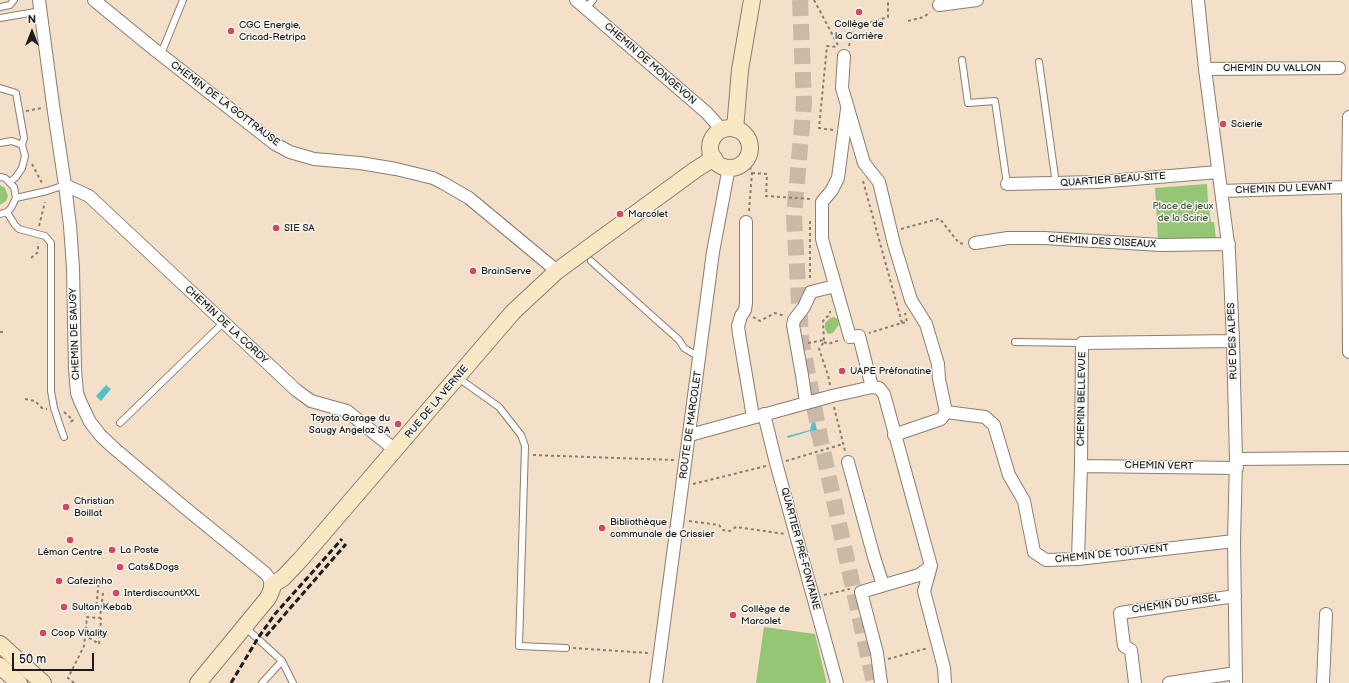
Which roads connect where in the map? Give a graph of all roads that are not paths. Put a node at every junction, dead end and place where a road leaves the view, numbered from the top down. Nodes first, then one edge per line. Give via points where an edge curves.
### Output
1 (14, 0) edge
2 (183, 0) edge
3 (576, 0) edge
4 (752, 0) edge
5 (977, 0) edge
6 (1198, 0) edge
7 (96, 1) edge
8 (589, 4) edge
9 (939, 5) dead end
10 (40, 6) edge
11 (0, 7) edge
12 (0, 18) edge
13 (842, 52) road end
14 (161, 54) junction
15 (962, 60) dead end
16 (1039, 62) dead end
17 (1339, 68) dead end
18 (1204, 69) junction
19 (0, 88) edge
20 (847, 106) junction
21 (1349, 117) edge
22 (729, 129) junction
23 (0, 143) edge
24 (22, 145) junction
25 (714, 158) junction
26 (730, 167) junction
27 (1218, 172) junction
28 (0, 177) edge
29 (10, 182) junction
30 (1007, 184) joint
31 (1056, 184) junction
32 (66, 185) junction
33 (1348, 187) junction
34 (1221, 191) junction
35 (16, 198) junction
36 (3, 213) edge
37 (746, 222) road end
38 (975, 243) road end
39 (1229, 244) junction
40 (591, 261) dead end
41 (557, 271) junction
42 (830, 287) junction
43 (223, 323) junction
44 (1234, 341) junction
45 (1015, 342) dead end
46 (1082, 343) junction
47 (1349, 352) edge
48 (700, 355) junction
49 (458, 377) junction
50 (872, 387) junction
51 (808, 402) junction
52 (946, 412) junction
53 (758, 416) junction
54 (120, 423) dead end
55 (690, 435) junction
56 (894, 435) junction
57 (64, 437) dead end
58 (395, 450) junction
59 (1349, 458) edge
60 (848, 462) road end
61 (1237, 463) junction
62 (1081, 466) junction
63 (1234, 541) junction
64 (1078, 559) junction
65 (931, 566) junction
66 (272, 585) junction
67 (883, 585) junction
68 (1235, 596) junction
69 (1326, 614) dead end
70 (244, 626) junction
71 (0, 644) edge
72 (566, 648) road end
73 (282, 660) junction
74 (0, 666) edge
75 (1236, 678) edge
76 (19, 683) edge
77 (43, 683) edge
78 (198, 683) edge
79 (262, 683) edge
80 (293, 683) edge
81 (656, 683) edge
82 (837, 683) edge
83 (881, 683) edge
84 (945, 683) edge
85 (1135, 683) edge
86 (1169, 683) edge
87 (1323, 683) edge

1 - 11 lane via 10,5
2 - 14 lane
3 - 8 street, CHEMIN DE MONGEVON
4 - 22 street
5 - 9 street
6 - 18 street, RUE DES ALPES
7 - 14 street, CHEMIN DE LA GOTTRAUSE
8 - 22 street, CHEMIN DE MONGEVON via 707,113
10 - 12 lane
10 - 32 street, CHEMIN DE SAUGY
13 - 20 street via 842,88
14 - 41 street, CHEMIN DE LA GOTTRAUSE via 275,144 290,152 314,159 360,163 432,178 469,198
15 - 30 lane via 968,103 995,101
16 - 31 lane
17 - 18 street, CHEMIN DU VALLON
18 - 27 street, RUE DES ALPES
19 - 24 lane via 16,93 24,138
20 - 42 street via 838,178 822,202 822,239
20 - 52 street via 864,163 879,182 911,300 926,324 938,364
21 - 33 street, CHEMIN DU LEVANT
22 - 25 street via 716,134 712,139 711,152
22 - 26 street via 741,131 746,135 750,147 749,154 742,164
23 - 24 lane via 12,141
24 - 29 lane via 25,156 22,168
25 - 26 street via 723,166
25 - 41 street, RUE DE LA VERNIE
26 - 48 street, ROUTE DE MARCOLET via 713,252
27 - 31 street, QUARTIER BEAU-SITE
27 - 34 street, RUE DES ALPES
28 - 29 lane
29 - 35 lane
30 - 31 street, QUARTIER BEAU-SITE
32 - 35 lane
32 - 43 street, CHEMIN DE LA CORDY via 89,196
32 - 66 street, CHEMIN DE SAUGY via 73,268 76,384 86,414 95,428 115,449 265,573
33 - 34 street, CHEMIN DU LEVANT
33 - 47 street, CHEMIN DU LEVANT
34 - 39 street, RUE DES ALPES
35 - 36 lane
36 - 57 lane, bridge via 19,229 45,236 51,243 51,391
37 - 53 street, QUARTIER PRÉ-FONTAINE via 746,303 738,326
38 - 39 street, CHEMIN DES OISEAUX via 1008,238 1044,238 1161,245
39 - 44 street, RUE DES ALPES
40 - 48 lane via 680,340 684,348
41 - 49 street, RUE DE LA VERNIE via 514,312
42 - 50 street via 854,337
42 - 51 street via 811,292 794,320
43 - 54 lane
43 - 58 street, CHEMIN DE LA CORDY via 307,399 347,411
44 - 46 street, CHEMIN BELLEVUE
44 - 61 street, RUE DES ALPES
45 - 46 lane
46 - 62 street, CHEMIN BELLEVUE
48 - 55 street, ROUTE DE MARCOLET
49 - 58 street, RUE DE LA VERNIE
49 - 72 lane via 506,414 521,435 525,446 519,646
50 - 51 street
50 - 56 street via 879,388 884,394
51 - 53 street
52 - 56 street via 941,419
52 - 64 street, CHEMIN DE TOUT-VENT via 985,417 994,425 1009,475 1024,501 1034,552 1046,560
53 - 55 street
53 - 82 street, QUARTIER PRÉ-FONTAINE via 776,463
55 - 81 street, ROUTE DE MARCOLET
56 - 65 street
58 - 66 street, RUE DE LA VERNIE via 301,559 283,578
59 - 61 street
60 - 67 street
61 - 62 street, CHEMIN VERT
61 - 63 street, RUE DES ALPES
62 - 64 street, CHEMIN BELLEVUE
63 - 64 street, CHEMIN DE TOUT-VENT
63 - 68 street, RUE DES ALPES
65 - 67 street via 919,575
65 - 84 street via 924,591 939,645
66 - 70 street, RUE DE LA VERNIE via 268,598
67 - 83 street via 861,592 877,652
68 - 75 street, RUE DES ALPES
68 - 85 street, CHEMIN DU RISEL via 1120,613 1124,646 1131,650
69 - 87 street
70 - 73 lane
70 - 78 street, RUE DE LA VERNIE
71 - 77 street
73 - 79 lane
73 - 80 lane
74 - 76 street
75 - 86 street

